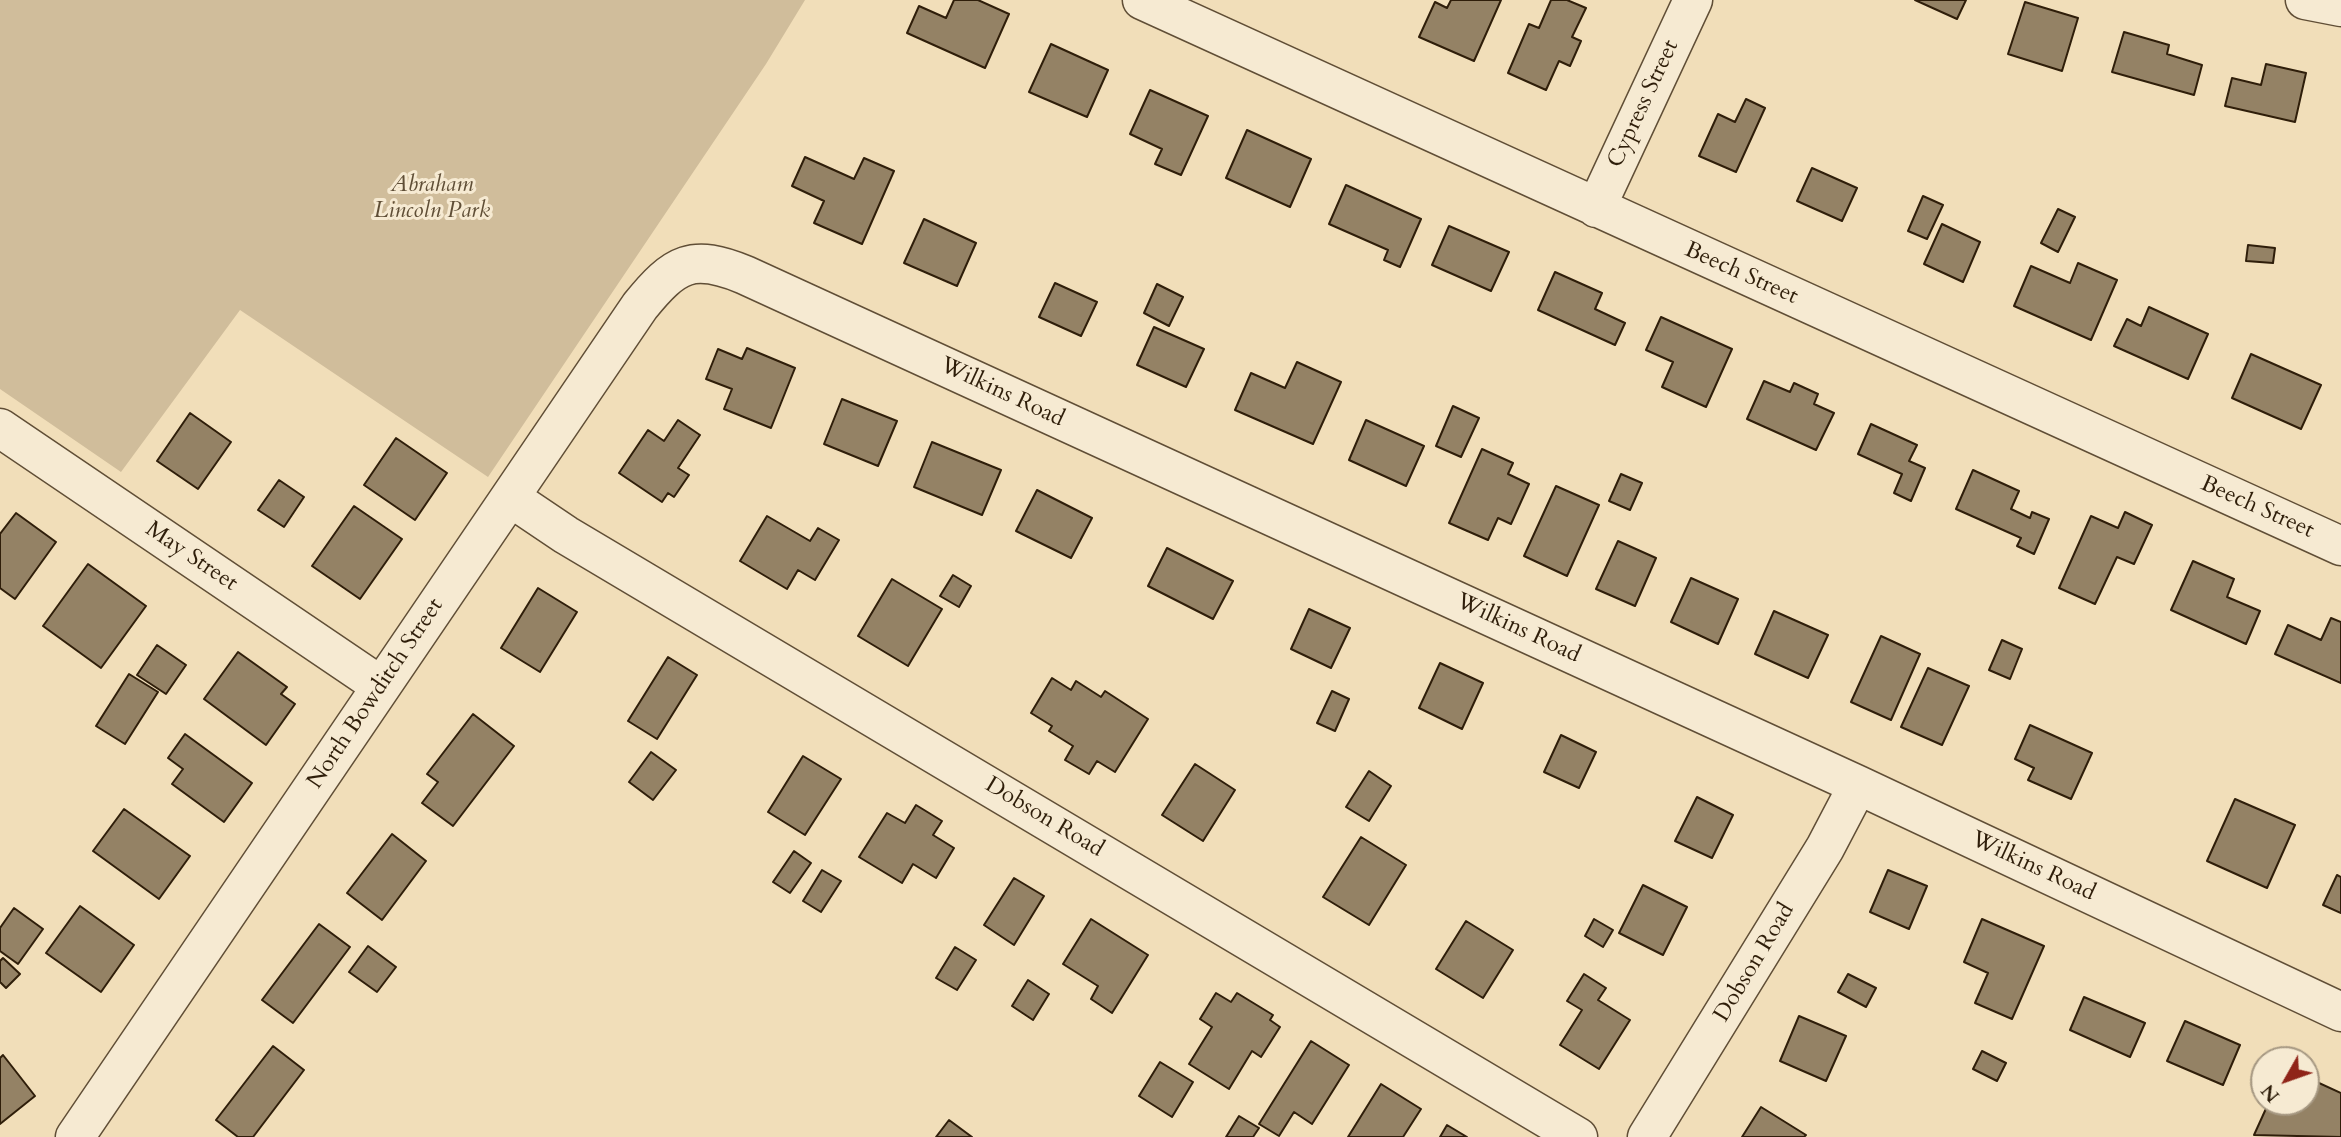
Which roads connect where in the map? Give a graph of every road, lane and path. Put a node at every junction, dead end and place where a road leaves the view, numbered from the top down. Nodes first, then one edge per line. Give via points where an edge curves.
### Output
1 (1142, 0) edge
2 (1693, 0) edge
3 (2305, 0) edge
4 (2341, 7) edge
5 (1596, 208) junction
6 (690, 263) joint
7 (0, 428) edge
8 (511, 498) junction
9 (2341, 546) edge
10 (382, 686) junction
11 (1858, 785) junction
12 (2341, 1012) edge
13 (75, 1137) edge
14 (1578, 1137) edge
15 (1647, 1137) edge

1 - 5 street, Beech Street
2 - 5 street, Cypress Street
3 - 4 street
5 - 9 street, Beech Street
6 - 8 street, North Bowditch Street via 668,274 640,306
6 - 11 street, Wilkins Road via 717,265 745,275
7 - 10 street, May Street
8 - 10 street, North Bowditch Street
8 - 14 street, Dobson Road
10 - 13 street, North Bowditch Street
11 - 12 street, Wilkins Road
11 - 15 street, Dobson Road via 1825,848

